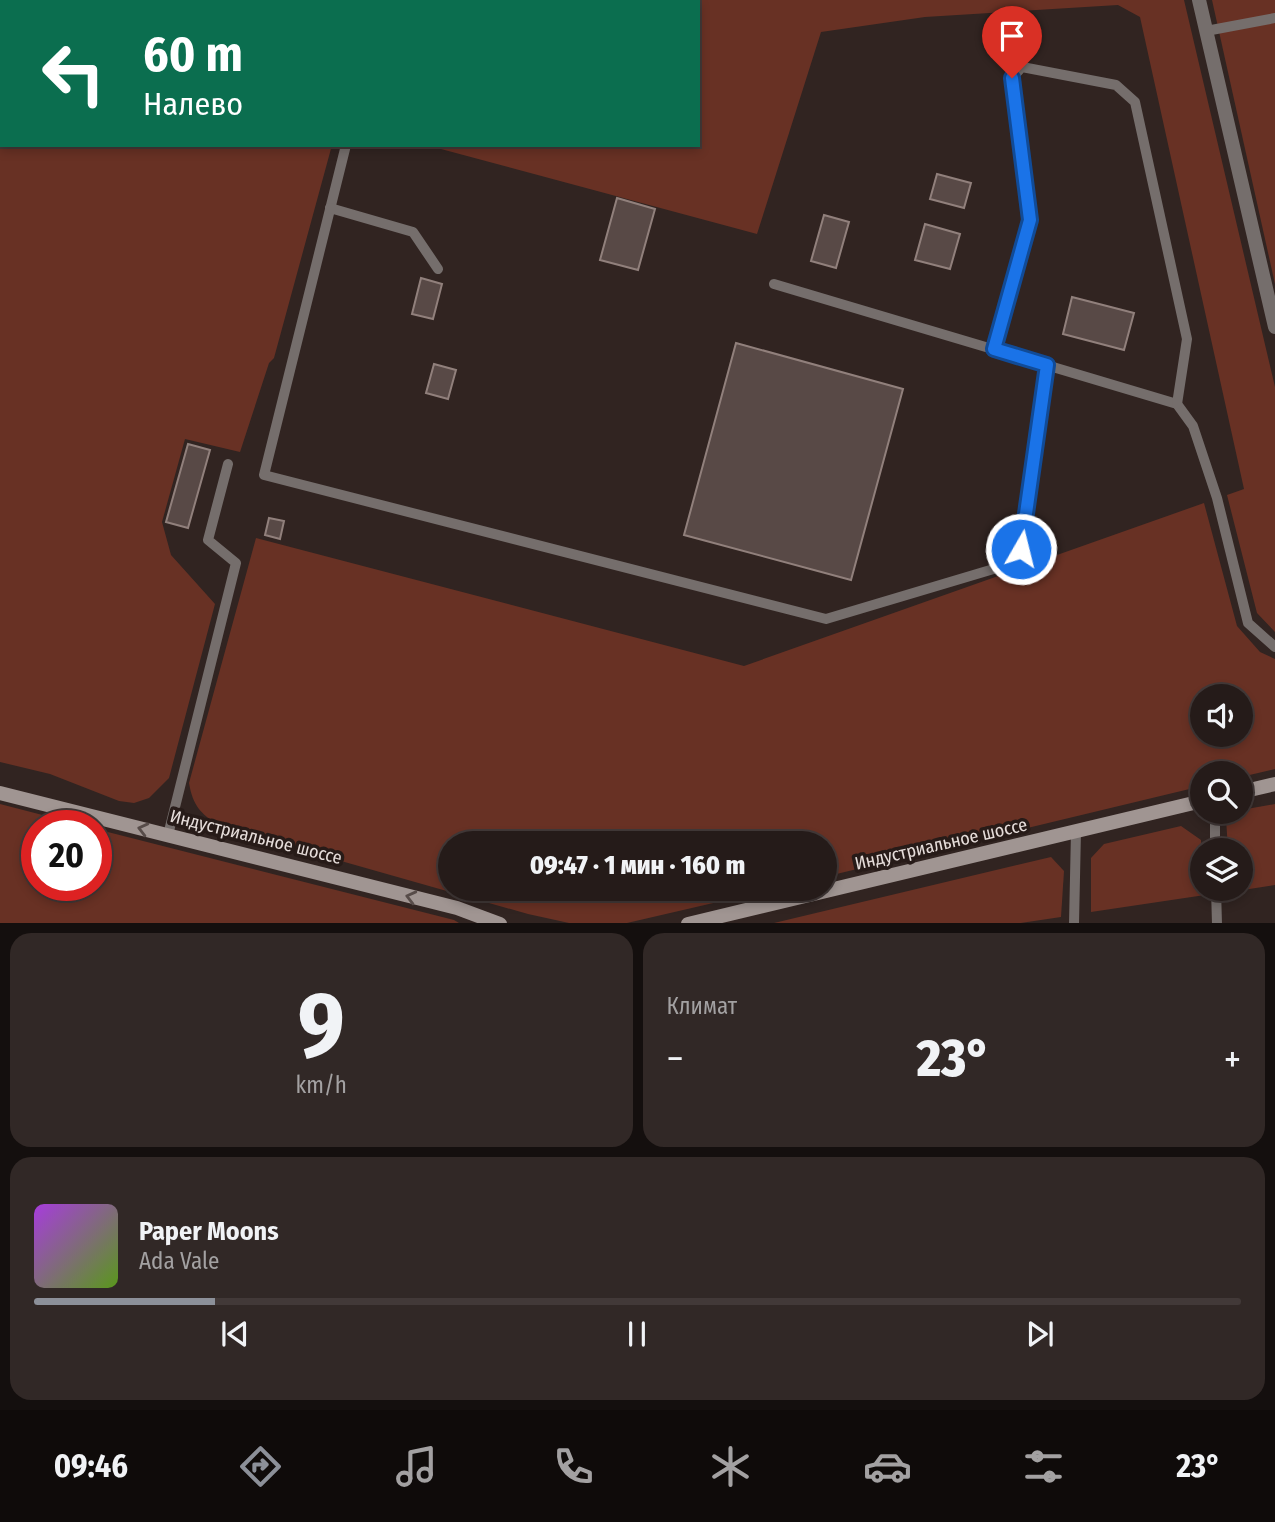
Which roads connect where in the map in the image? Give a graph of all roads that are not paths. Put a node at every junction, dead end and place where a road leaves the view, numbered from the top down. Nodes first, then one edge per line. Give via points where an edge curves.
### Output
1 (1199, 0) edge
2 (1275, 18) edge
3 (1206, 31) junction
4 (345, 147) edge
5 (330, 208) junction
6 (438, 269) dead end
7 (774, 284) dead end
8 (1275, 327) edge
9 (994, 349) junction
10 (1047, 365) junction
11 (1177, 404) junction
12 (228, 464) dead end
13 (1275, 647) edge
14 (1275, 784) edge
15 (1253, 789) edge
16 (0, 793) edge
17 (1190, 804) edge
18 (1076, 831) junction
19 (168, 835) junction
20 (1216, 901) edge
21 (457, 908) junction
22 (476, 923) edge
23 (500, 923) edge
24 (688, 923) edge
25 (1074, 923) edge
26 (1217, 923) edge

1 - 3 street
2 - 3 lane
3 - 8 street
4 - 5 lane
5 - 6 lane via 413,232
5 - 10 lane via 264,475 826,619 1007,565 1021,549
7 - 9 lane
9 - 10 lane
9 - 11 lane via 1030,220 1012,78 1023,66 1116,85 1135,102 1188,339
10 - 11 lane
11 - 13 lane via 1193,426 1217,498 1248,623
12 - 19 lane via 208,540 236,563
14 - 15 main road
19 -> 16 main road, Индустриальное шоссе
17 - 18 main road, Индустриальное шоссе
18 - 24 main road, Индустриальное шоссе
18 - 25 lane
21 -> 19 main road, Индустриальное шоссе
20 - 26 lane
21 - 22 main road
21 - 23 main road, Индустриальное шоссе

